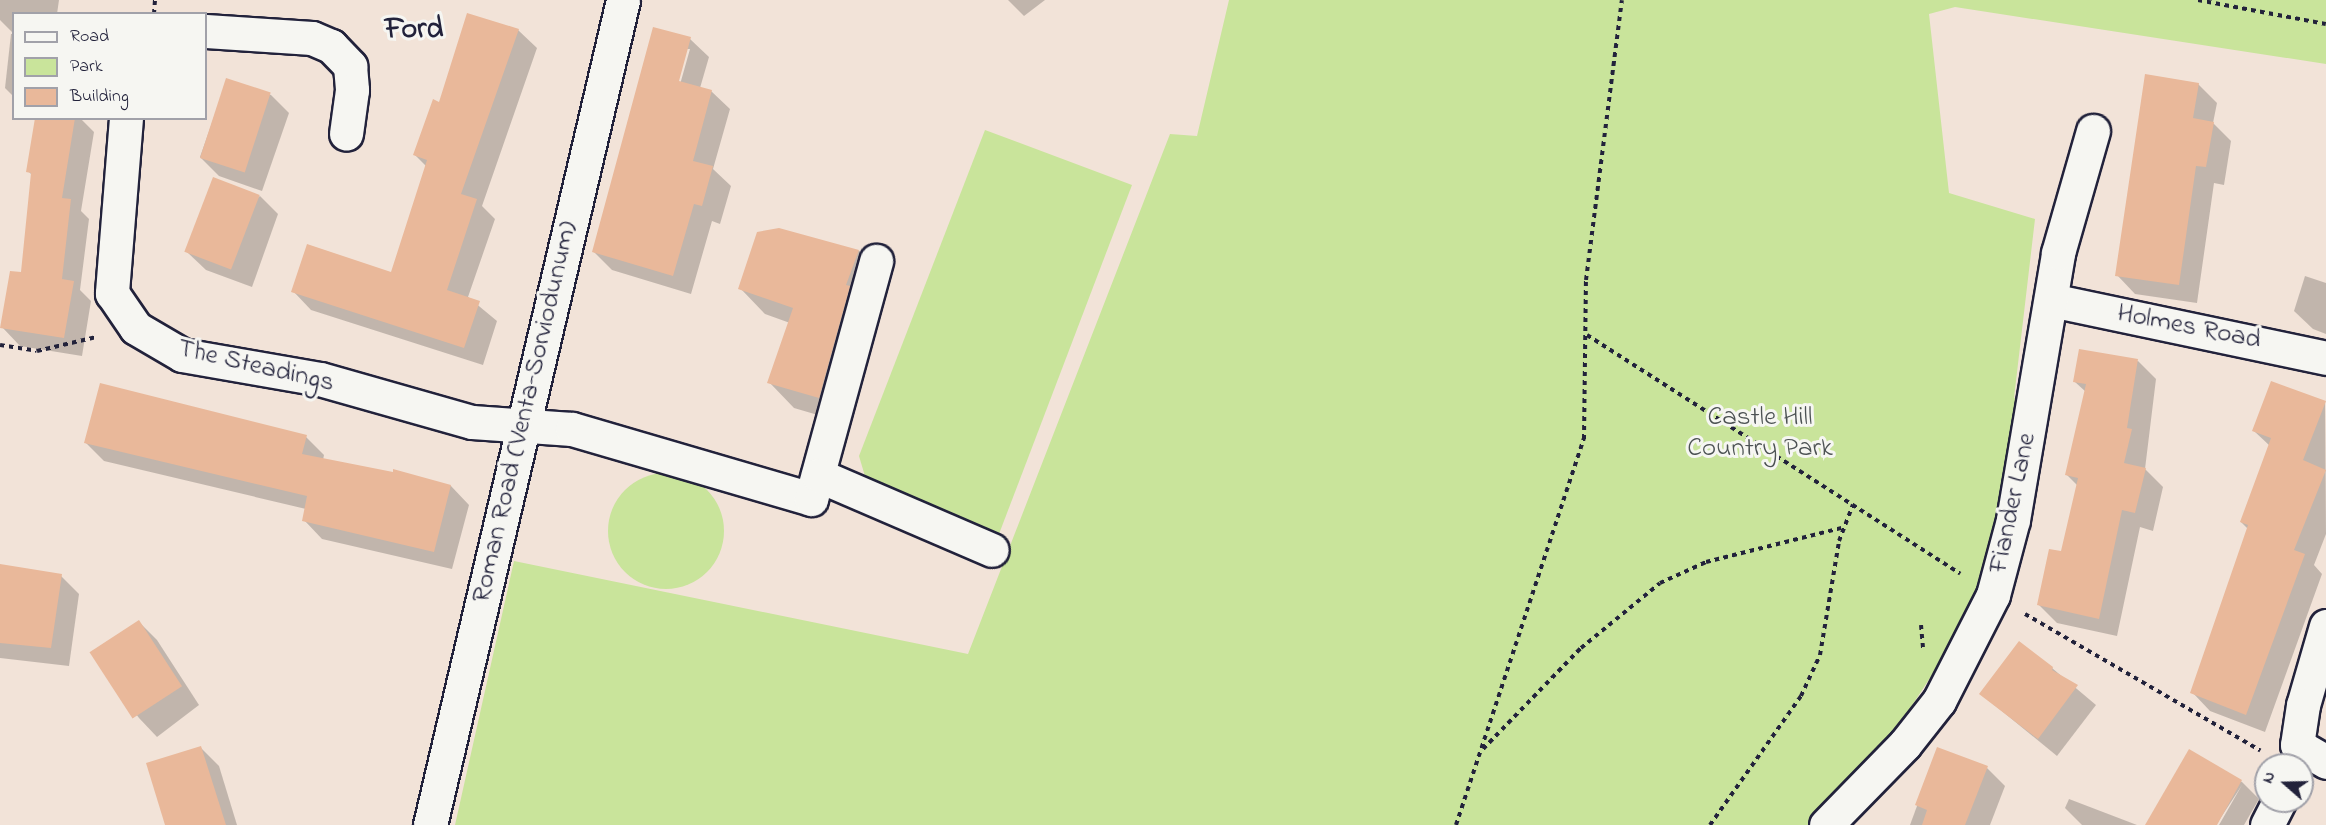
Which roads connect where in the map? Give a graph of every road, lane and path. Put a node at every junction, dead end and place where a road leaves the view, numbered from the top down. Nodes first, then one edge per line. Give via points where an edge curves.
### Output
1 (623, 0) edge
2 (1622, 0) edge
3 (2198, 0) edge
4 (2326, 24) edge
5 (207, 31) edge
6 (126, 120) edge
7 (2093, 131) dead end
8 (346, 134) dead end
9 (876, 261) dead end
10 (2051, 300) junction
11 (136, 328) junction
12 (1587, 335) junction
13 (0, 345) edge
14 (2326, 358) edge
15 (521, 427) junction
16 (818, 475) junction
17 (1853, 506) junction
18 (1845, 527) junction
19 (992, 550) dead end
20 (1993, 595) junction
21 (2326, 626) edge
22 (1481, 752) junction
23 (2281, 753) edge
24 (2286, 753) edge
25 (430, 825) edge
26 (1456, 825) edge
27 (1710, 825) edge
28 (1826, 825) edge

1 - 15 street, Roman Road (Venta-Sorviodunum)
2 - 12 path via 1586,280
3 - 4 path
5 - 8 street via 312,38 331,46 350,66 352,90
6 - 11 street, The Steadings via 112,293
7 - 10 street, Fiander Lane via 2058,253
9 - 16 street
10 - 14 street, Holmes Road
10 - 20 street, Fiander Lane via 2013,520
11 - 13 path via 37,351
11 - 15 street, The Steadings via 182,355 320,379 472,422
12 - 17 path
12 - 22 path via 1584,439
15 - 16 street, The Steadings via 572,429 811,499
15 - 25 street, Roman Road (Venta-Sorviodunum)
16 - 19 street
17 - 18 path
17 - 20 path
18 - 22 path via 1706,562 1660,583 1581,648
18 - 27 path via 1820,655 1801,696
20 - 23 path
20 - 28 street, Fiander Lane via 1939,701 1905,744
21 - 24 street
22 - 26 path

